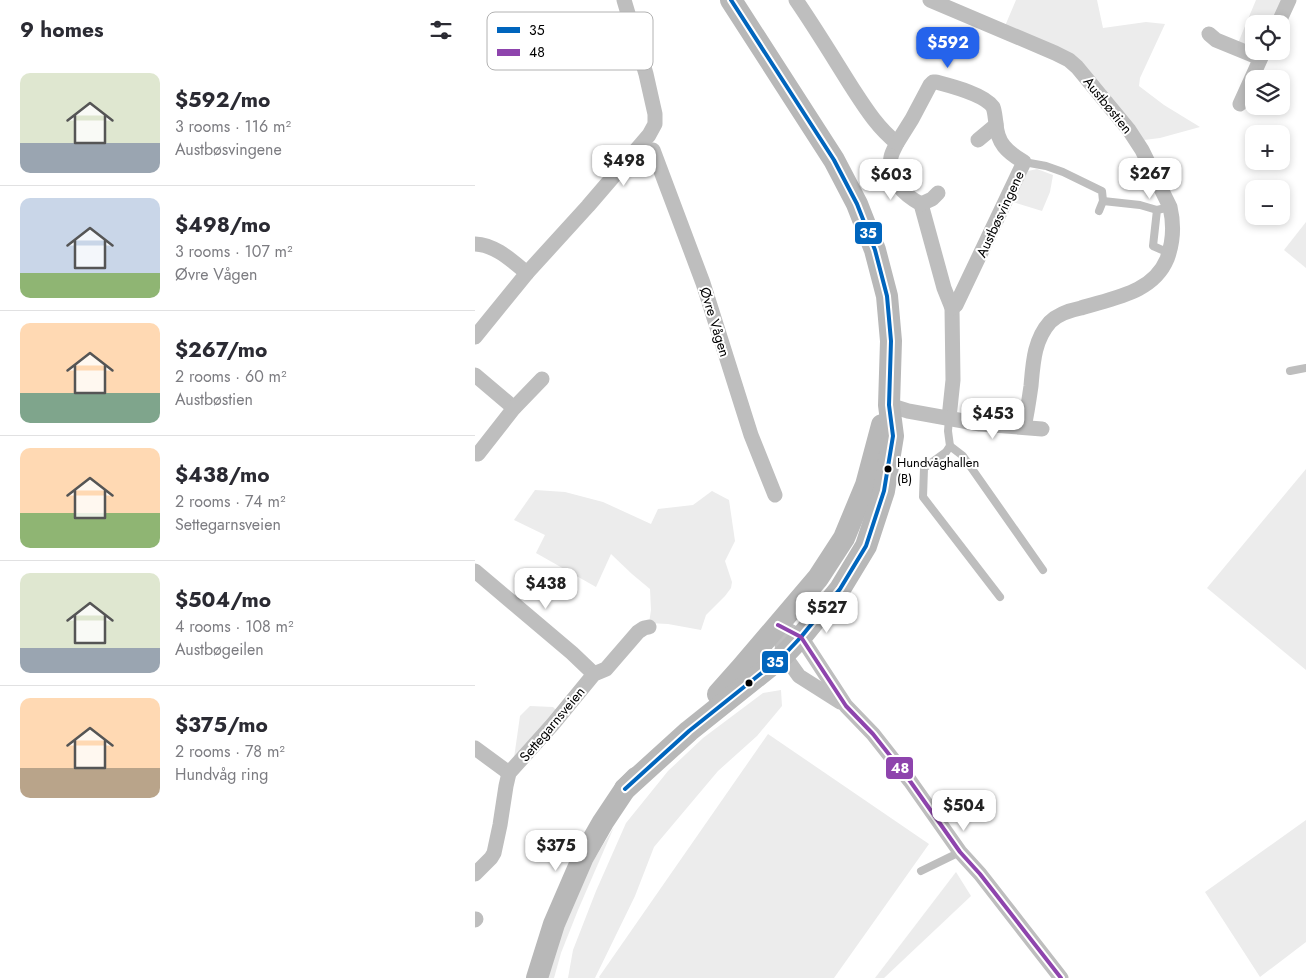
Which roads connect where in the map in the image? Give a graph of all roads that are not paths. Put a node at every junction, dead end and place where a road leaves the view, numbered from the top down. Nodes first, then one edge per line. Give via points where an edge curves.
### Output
1 (731, 0) edge
2 (796, 0) edge
3 (930, 0) edge
4 (1289, 0) edge
5 (1282, 15) edge
6 (1209, 34) dead end
7 (1245, 49) edge
8 (1260, 60) edge
9 (643, 70) edge
10 (1240, 104) dead end
11 (996, 125) junction
12 (978, 140) dead end
13 (897, 143) junction
14 (653, 150) dead end
15 (1024, 162) junction
16 (938, 194) dead end
17 (1103, 201) junction
18 (921, 204) junction
19 (1163, 208) junction
20 (1099, 211) dead end
21 (475, 244) edge
22 (527, 273) junction
23 (952, 308) junction
24 (475, 337) edge
25 (1306, 368) edge
26 (1290, 371) dead end
27 (475, 375) edge
28 (542, 380) dead end
29 (889, 405) junction
30 (514, 408) junction
31 (949, 418) junction
32 (1024, 427) junction
33 (1042, 429) dead end
34 (950, 446) junction
35 (478, 454) dead end
36 (775, 495) dead end
37 (1043, 570) dead end
38 (475, 571) edge
39 (1000, 597) dead end
40 (778, 625) junction
41 (649, 627) dead end
42 (801, 637) junction
43 (784, 655) junction
44 (594, 674) junction
45 (846, 706) junction
46 (475, 748) edge
47 (509, 773) junction
48 (625, 789) junction
49 (960, 852) junction
50 (921, 871) dead end
51 (475, 874) edge
52 (537, 978) edge
53 (1061, 978) edge

1 - 29 main road via 833,160 857,204 875,250 887,296 891,341
2 - 13 street via 873,118
3 - 19 street, Austbøstien via 1055,53 1077,67 1142,150
4 - 5 street
6 - 7 street via 1216,40
8 - 10 street
9 - 22 street via 655,114 655,124 649,135
11 - 12 street
11 - 13 street, Austbøsvingene via 995,112 986,100 933,82
11 - 15 street, Austbøsvingene via 999,140
13 - 18 street, Austbøsvingene via 890,164 894,180 901,190
14 - 36 street, Øvre Vågen via 703,283 751,435
15 - 17 lane via 1047,166 1102,191
15 - 23 street, Austbøsvingene
16 - 18 street
17 - 19 lane
17 - 20 lane
18 - 23 street
19 - 32 street, Austbøstien via 1173,226 1171,245 1164,266 1154,279 1140,289 1068,311 1051,320 1040,336 1033,358
21 - 22 street via 508,257
22 - 24 street
23 - 31 street via 953,380
25 - 26 lane
27 - 30 street
28 - 30 street
29 - 31 street
29 - 40 main road via 866,485 844,538 818,578
29 - 42 main road via 893,436 887,473 866,546 840,589
30 - 35 street
31 - 32 street
31 - 34 lane
32 - 33 street
34 - 37 lane via 963,456
34 - 39 lane via 924,468 923,497
38 - 44 street, Settegarnsveien
40 - 42 street
40 - 43 street
40 - 48 main road via 742,668
41 - 44 street, Settegarnsveien via 639,632 607,669
42 - 43 main road
42 - 45 street
43 - 45 street via 799,676
43 - 48 main road via 689,730
44 - 47 street, Settegarnsveien
45 - 49 street via 889,754
46 - 47 street, Settegarnsveien
47 - 51 street, Settegarnsveien via 494,853
48 - 52 main road via 583,856 554,924
49 - 50 lane
49 - 53 street

